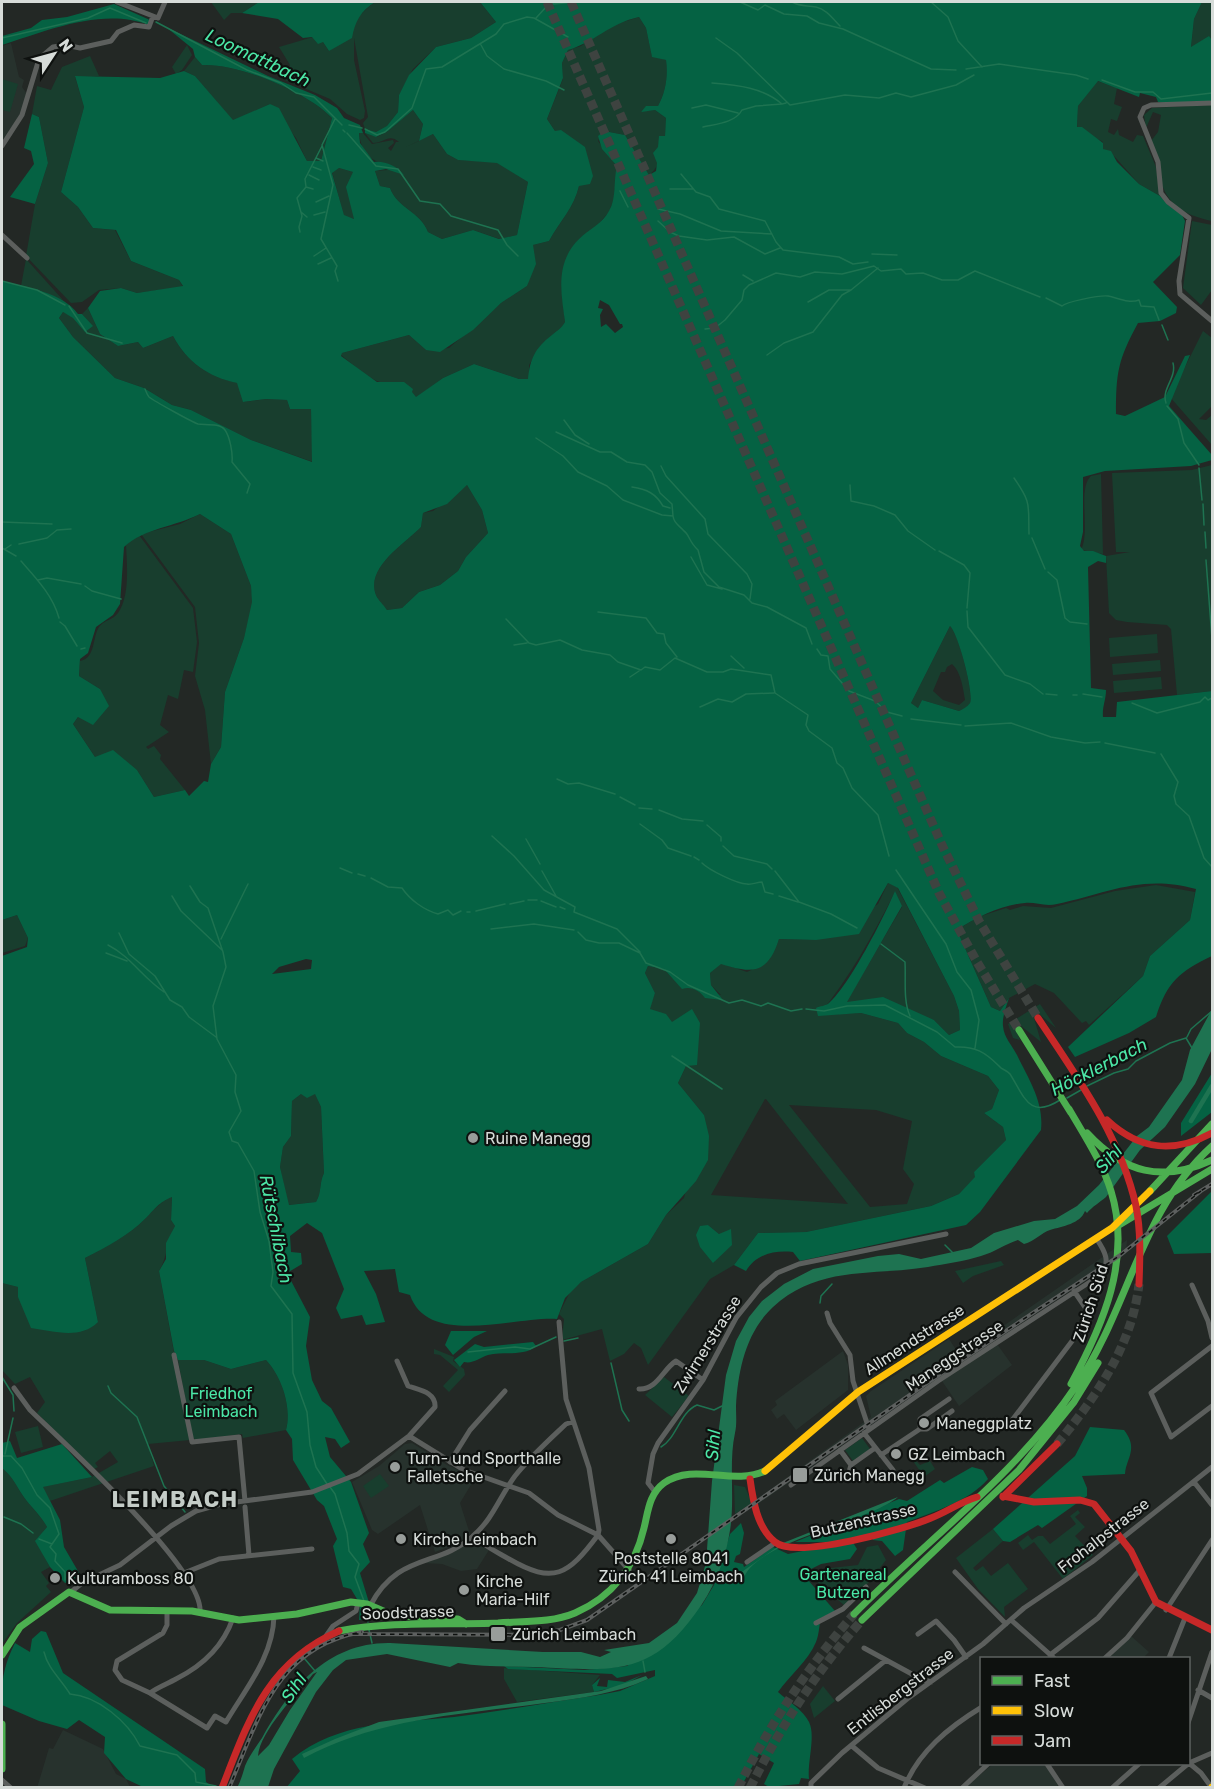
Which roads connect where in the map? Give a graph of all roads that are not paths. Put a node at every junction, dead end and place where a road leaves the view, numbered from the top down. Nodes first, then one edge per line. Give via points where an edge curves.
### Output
1 (117, 2) edge
2 (165, 2) edge
3 (155, 17) junction
4 (1212, 103) edge
5 (2, 146) edge
6 (2, 235) edge
7 (27, 258) dead end
8 (1212, 321) edge
9 (1038, 1017) tunnel mouth
10 (1019, 1030) tunnel mouth
11 (1095, 1104) junction
12 (1069, 1109) junction
13 (1212, 1124) edge
14 (1212, 1133) edge
15 (1212, 1146) edge
16 (1212, 1153) edge
17 (1212, 1160) edge
18 (1212, 1169) edge
19 (1164, 1177) junction
20 (1173, 1192) junction
21 (1112, 1228) junction
22 (946, 1234) dead end
23 (1096, 1238) junction
24 (1139, 1284) tunnel mouth
25 (1192, 1285) dead end
26 (1074, 1291) junction
27 (828, 1312) dead end
28 (559, 1322) dead end
29 (1212, 1338) edge
30 (1105, 1344) junction
31 (1212, 1346) edge
32 (174, 1355) dead end
33 (397, 1361) dead end
34 (703, 1380) junction
35 (14, 1388) dead end
36 (639, 1389) dead end
37 (505, 1391) dead end
38 (858, 1392) junction
39 (949, 1398) dead end
40 (1212, 1406) edge
41 (952, 1411) dead end
42 (572, 1422) junction
43 (1006, 1427) dead end
44 (920, 1429) junction
45 (867, 1431) junction
46 (1041, 1432) junction
47 (409, 1436) junction
48 (1057, 1444) tunnel mouth
49 (875, 1448) junction
50 (840, 1450) junction
51 (881, 1455) junction
52 (450, 1462) junction
53 (851, 1465) junction
54 (1212, 1467) edge
55 (893, 1470) dead end
56 (852, 1478) dead end
57 (750, 1479) junction
58 (1194, 1482) junction
59 (509, 1485) junction
60 (791, 1485) dead end
61 (655, 1492) junction
62 (245, 1504) junction
63 (1212, 1505) edge
64 (598, 1535) junction
65 (473, 1536) junction
66 (953, 1536) junction
67 (156, 1538) junction
68 (1121, 1538) junction
69 (1212, 1540) edge
70 (778, 1545) junction
71 (312, 1550) dead end
72 (249, 1555) junction
73 (747, 1562) dead end
74 (629, 1569) junction
75 (1140, 1570) junction
76 (955, 1572) dead end
77 (184, 1573) junction
78 (866, 1587) dead end
79 (71, 1592) junction
80 (1156, 1602) junction
81 (364, 1604) junction
82 (1166, 1610) junction
83 (167, 1612) junction
84 (200, 1612) junction
85 (854, 1614) tunnel mouth
86 (274, 1616) junction
87 (232, 1618) junction
88 (1185, 1618) junction
89 (861, 1620) tunnel mouth
90 (1008, 1622) junction
91 (816, 1623) dead end
92 (466, 1624) junction
93 (1212, 1630) edge
94 (918, 1634) dead end
95 (326, 1636) junction
96 (864, 1648) dead end
97 (1212, 1652) edge
98 (2, 1655) edge
99 (966, 1657) junction
100 (1052, 1657) edge
101 (1107, 1657) edge
102 (1171, 1657) edge
103 (886, 1660) junction
104 (932, 1682) junction
105 (1198, 1690) junction
106 (150, 1693) junction
107 (1212, 1698) edge
108 (838, 1699) dead end
109 (980, 1708) edge
110 (1190, 1716) edge
111 (2, 1724) edge
112 (852, 1746) junction
113 (2, 1747) edge
114 (1212, 1753) edge
115 (1190, 1763) edge
116 (1190, 1764) edge
117 (987, 1765) edge
118 (1048, 1765) edge
119 (1138, 1765) edge
120 (1187, 1765) edge
121 (2, 1769) edge
122 (907, 1779) junction
123 (2, 1780) edge
124 (811, 1786) edge
125 (1212, 1787) edge
126 (11, 1788) edge
127 (222, 1788) edge
128 (904, 1788) edge
129 (925, 1788) edge
130 (962, 1788) edge
131 (1063, 1788) edge
132 (1112, 1788) edge
133 (1160, 1788) edge

1 - 3 street
2 - 3 street
3 - 5 street via 149,27 134,25 107,42 80,48 61,45 44,52 22,115
4 - 8 street via 1148,106 1140,119 1158,162 1161,193 1189,218 1179,281 1183,297
6 - 7 street
9 - 11 main road
10 - 12 main road
11 - 14 main road via 1122,1134 1149,1147 1180,1148
11 - 24 main road via 1123,1157 1136,1197 1141,1237
12 - 17 main road via 1100,1148 1132,1168 1174,1173
12 - 46 main road, Zürich Süd via 1107,1181 1118,1226 1119,1249 1113,1283 1088,1352
13 - 19 main road, Allmendstrasse
15 - 30 main road via 1186,1170 1162,1204
16 - 30 main road via 1186,1179 1166,1209
18 - 20 main road, Allmendstrasse
19 - 20 main road via 1163,1186
19 - 21 main road, Allmendstrasse
20 - 21 main road, Allmendstrasse
21 - 23 main road, Allmendstrasse
22 - 34 street, Zwirnerstrasse via 799,1264 777,1273 736,1318
23 - 26 street, Maneggstrasse via 1106,1254 1106,1267
23 - 38 main road, Allmendstrasse
25 - 29 street via 1209,1321
26 - 43 street via 1091,1316
26 - 45 street, Maneggstrasse
27 - 38 street via 830,1323 850,1355
28 - 42 street
30 - 46 main road
30 - 66 main road via 1079,1396 1044,1444
31 - 40 street via 1151,1394 1171,1437
32 - 62 street via 192,1442 239,1437
33 - 47 street via 408,1386 431,1395 436,1403
34 - 36 street via 676,1361 659,1380
34 - 61 street, Zwirnerstrasse via 654,1450 648,1483
35 - 67 street via 30,1410
37 - 52 street via 470,1430
38 - 45 street
38 - 57 main road, Allmendstrasse via 766,1471
39 - 44 street via 920,1419
41 - 44 street via 927,1429
42 - 59 street via 537,1452
42 - 64 street via 589,1468
44 - 51 street
45 - 49 street
45 - 50 street, Maneggstrasse
46 - 85 main road via 1006,1472 907,1560
47 - 52 street
47 - 62 street via 347,1480 319,1490
48 - 66 main road via 1014,1487
49 - 51 street
49 - 53 street
50 - 53 street
50 - 60 street, Maneggstrasse
51 - 55 street
52 - 59 street
53 - 56 street
54 - 58 street, Frohalpstrasse
57 - 61 main road via 710,1475 672,1478
57 - 70 main road via 765,1530
58 - 63 street
58 - 68 street, Frohalpstrasse
59 - 64 street
59 - 65 street via 493,1513
61 - 74 main road via 642,1540
62 - 67 street via 196,1511
62 - 72 street
64 - 65 street via 571,1566 544,1575
64 - 74 street
65 - 81 street via 399,1572
66 - 89 main road
67 - 77 street
67 - 79 street via 120,1565
68 - 70 main road, Butzenstrasse via 1101,1510 1088,1502 979,1497 920,1522 846,1541 797,1549
68 - 75 main road, Butzenstrasse
68 - 90 street, Frohalpstrasse
69 - 82 street
70 - 73 street
71 - 72 street
72 - 77 street via 210,1561
74 - 92 main road via 613,1591 567,1616 531,1622
75 - 80 main road, Butzenstrasse
75 - 100 street via 1098,1618
76 - 90 street
77 - 84 street via 199,1601
78 - 91 street via 843,1609
79 - 83 main road via 110,1610
79 - 98 main road via 23,1624
80 - 82 main road, Butzenstrasse
80 - 101 street
81 - 86 main road via 342,1603
81 - 92 main road via 395,1616 458,1619
81 - 95 street via 332,1627
82 - 88 main road, Butzenstrasse
83 - 84 main road
83 - 106 street via 163,1633 115,1663 120,1679
84 - 87 main road
86 - 87 main road
86 - 106 street via 273,1634 261,1664 226,1722 215,1716 207,1728
87 - 106 street via 224,1638 209,1657
88 - 93 main road, Butzenstrasse
88 - 102 street
90 - 99 street, Entlisbergstrasse
90 - 100 street
92 - 95 main road, Soodstrasse via 370,1625
94 - 99 street via 936,1621
95 - 127 main road, Soodstrasse via 294,1656 271,1681
96 - 103 street
97 - 105 street
99 - 104 street, Entlisbergstrasse
103 - 104 street
103 - 108 street
104 - 112 street, Entlisbergstrasse
105 - 107 street
105 - 110 street
109 - 122 street via 936,1741
111 - 113 main road
112 - 122 street via 878,1768
112 - 124 street, Entlisbergstrasse
113 - 121 main road
114 - 115 street
116 - 125 street
117 - 130 street
118 - 131 street
119 - 132 street
120 - 133 street
122 - 128 street
122 - 129 street
123 - 126 street

